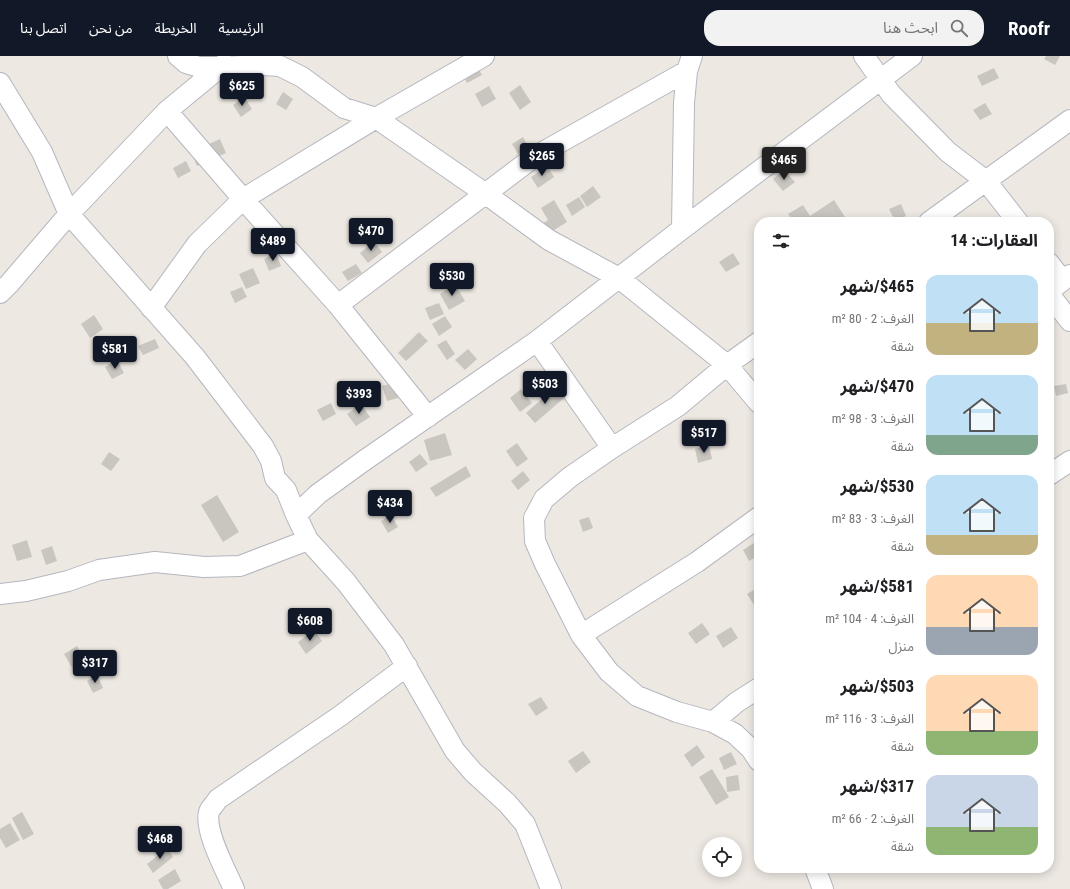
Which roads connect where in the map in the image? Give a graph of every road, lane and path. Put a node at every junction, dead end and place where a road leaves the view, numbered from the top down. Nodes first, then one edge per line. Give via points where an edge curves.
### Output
1 (178, 56) edge
2 (484, 56) edge
3 (864, 56) edge
4 (912, 56) edge
5 (227, 62) edge
6 (689, 64) edge
7 (881, 80) junction
8 (0, 83) edge
9 (167, 111) junction
10 (376, 118) junction
11 (1070, 120) edge
12 (986, 181) junction
13 (486, 194) junction
14 (243, 199) junction
15 (69, 214) junction
16 (936, 217) edge
17 (1014, 217) edge
18 (682, 229) junction
19 (1054, 272) edge
20 (619, 278) junction
21 (1060, 282) edge
22 (0, 293) edge
23 (1054, 300) edge
24 (338, 305) junction
25 (150, 308) junction
26 (1070, 320) edge
27 (537, 342) junction
28 (754, 346) edge
29 (727, 365) junction
30 (754, 397) edge
31 (428, 417) junction
32 (612, 448) junction
33 (1070, 461) edge
34 (1054, 472) edge
35 (296, 515) junction
36 (754, 521) edge
37 (308, 540) junction
38 (0, 594) edge
39 (581, 635) junction
40 (406, 666) junction
41 (754, 691) edge
42 (712, 722) junction
43 (754, 753) edge
44 (817, 873) edge
45 (234, 889) edge
46 (551, 889) edge
47 (823, 889) edge

1 - 5 street via 186,63 199,66
2 - 10 street
3 - 7 street
4 - 7 street
5 - 9 street
5 - 10 street via 280,66 302,77 344,108
6 - 13 street via 534,157
6 - 18 street via 684,103
7 - 12 street via 891,94 948,152
7 - 18 street
8 - 15 street via 42,152
9 - 14 street
9 - 15 street
10 - 13 street
10 - 14 street
11 - 12 street
12 - 16 street
12 - 17 street
13 - 20 street via 550,240
13 - 24 street
14 - 24 street
14 - 25 street via 197,244
15 - 22 street
15 - 25 street
18 - 20 street
19 - 21 street
20 - 27 street
20 - 29 street
23 - 26 street
24 - 31 street
25 - 35 street via 195,357 263,446 271,461 275,478 286,490
27 - 31 street
27 - 32 street
28 - 29 street
29 - 30 street
29 - 32 street via 678,406
31 - 35 street via 318,494
32 - 39 street via 544,499 534,518 535,541
33 - 34 street
35 - 37 street
36 - 39 street via 697,562
37 - 38 street via 240,566 204,567 155,562 99,570 68,581
37 - 40 street via 346,582 394,645
39 - 42 street via 609,672 638,696 677,712
40 - 45 street via 340,716 218,799 209,811 209,826 215,847
40 - 46 street via 455,751 525,824
41 - 42 street
42 - 43 street via 735,734
44 - 47 street

